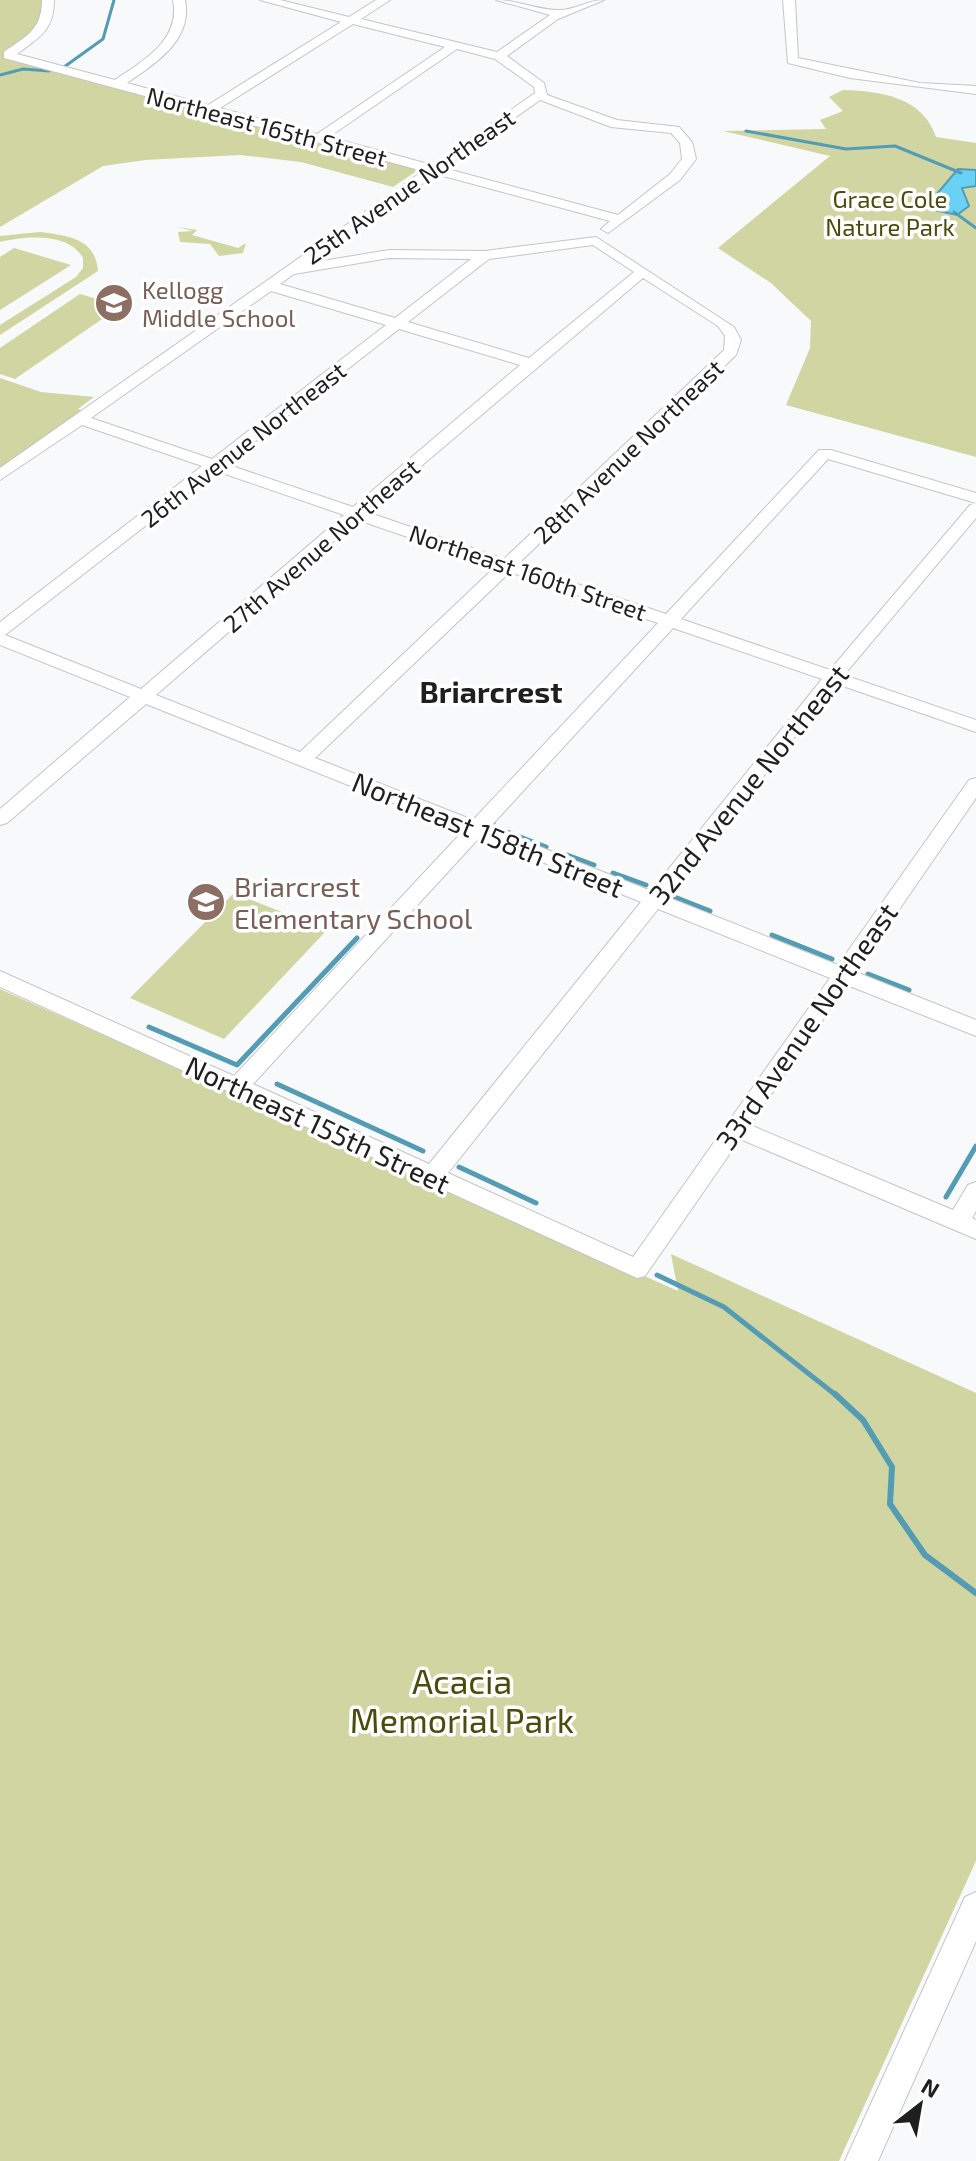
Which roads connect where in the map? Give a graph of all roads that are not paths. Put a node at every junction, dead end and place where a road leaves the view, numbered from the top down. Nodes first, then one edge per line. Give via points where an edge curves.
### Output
1 (48, 0) edge
2 (179, 0) edge
3 (266, 0) edge
4 (384, 0) edge
5 (502, 0) edge
6 (598, 0) edge
7 (789, 0) edge
8 (561, 14) junction
9 (351, 21) junction
10 (454, 46) junction
11 (499, 56) junction
12 (117, 84) junction
13 (976, 90) edge
14 (539, 93) junction
15 (210, 109) junction
16 (318, 139) junction
17 (428, 171) junction
18 (618, 219) junction
19 (596, 241) junction
20 (485, 255) junction
21 (287, 272) junction
22 (642, 272) junction
23 (268, 285) junction
24 (397, 323) junction
25 (531, 363) junction
26 (80, 419) junction
27 (217, 466) junction
28 (0, 475) edge
29 (976, 498) edge
30 (976, 508) edge
31 (358, 514) junction
32 (509, 566) junction
33 (670, 621) junction
34 (0, 631) edge
35 (0, 639) edge
36 (833, 677) junction
37 (143, 697) junction
38 (976, 726) edge
39 (301, 761) junction
40 (976, 784) edge
41 (0, 819) edge
42 (475, 829) junction
43 (655, 901) junction
44 (841, 975) junction
45 (0, 978) edge
46 (976, 1028) edge
47 (237, 1087) junction
48 (735, 1128) junction
49 (433, 1176) junction
50 (976, 1191) edge
51 (967, 1226) edge
52 (637, 1269) joint
53 (976, 1907) edge
54 (861, 2161) edge

1 - 12 street, Northeast 165th Street via 48,19 8,55
2 - 12 street via 178,30 167,45
3 - 9 street
4 - 9 street
5 - 8 street
6 - 8 street
7 - 13 street via 792,60 850,74
8 - 11 street
9 - 10 street
9 - 15 street
10 - 11 street
10 - 16 street
11 - 14 street
12 - 15 street, Northeast 165th Street
14 - 17 street, 25th Avenue Northeast
14 - 18 street via 615,124 675,130 689,152 684,166
15 - 16 street, Northeast 165th Street
16 - 17 street, Northeast 165th Street
17 - 18 street, Northeast 165th Street
17 - 21 street, 25th Avenue Northeast
18 - 19 street
19 - 20 street
19 - 22 street
20 - 21 street via 389,254
20 - 24 street, 26th Avenue Northeast
21 - 23 street, 25th Avenue Northeast
22 - 25 street, 27th Avenue Northeast
22 - 32 street, 28th Avenue Northeast via 723,323 735,343 731,352
23 - 24 street
23 - 26 street, 25th Avenue Northeast
24 - 25 street
24 - 27 street, 26th Avenue Northeast
25 - 31 street, 27th Avenue Northeast
26 - 27 street, Northeast 160th Street
26 - 28 street, 25th Avenue Northeast
27 - 31 street, Northeast 160th Street
27 - 34 street, 26th Avenue Northeast
29 - 33 street via 825,453
30 - 36 street, 32nd Avenue Northeast
31 - 32 street, Northeast 160th Street
31 - 37 street, 27th Avenue Northeast
32 - 33 street, Northeast 160th Street
32 - 39 street, 28th Avenue Northeast
33 - 36 street, Northeast 160th Street
33 - 42 street
35 - 37 street, Northeast 158th Street
36 - 38 street, Northeast 160th Street
36 - 43 street, 32nd Avenue Northeast
37 - 39 street, Northeast 158th Street
37 - 41 street, 27th Avenue Northeast
39 - 42 street, Northeast 158th Street
40 - 44 street, 33rd Avenue Northeast
42 - 43 street, Northeast 158th Street
42 - 47 street
43 - 44 street, Northeast 158th Street
43 - 49 street, 32nd Avenue Northeast
44 - 46 street, Northeast 158th Street
44 - 48 street, 33rd Avenue Northeast
45 - 47 street, Northeast 155th Street
47 - 49 street, Northeast 155th Street
48 - 51 street
48 - 52 street, 33rd Avenue Northeast
49 - 52 street, Northeast 155th Street
50 - 51 street
53 - 54 street

